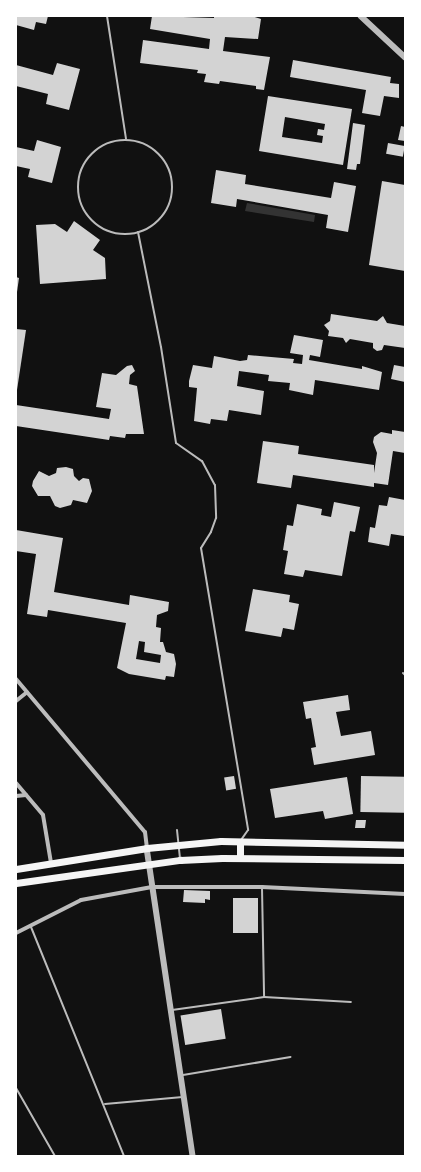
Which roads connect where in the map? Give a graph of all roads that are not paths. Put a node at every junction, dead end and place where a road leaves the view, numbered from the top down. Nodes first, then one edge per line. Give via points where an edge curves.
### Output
1 (107, 16) edge
2 (361, 16) edge
3 (405, 57) edge
4 (126, 139) junction
5 (138, 232) junction
6 (16, 679) edge
7 (27, 692) junction
8 (16, 701) edge
9 (16, 783) edge
10 (26, 795) junction
11 (16, 796) edge
12 (177, 830) dead end
13 (240, 842) junction
14 (179, 845) junction
15 (405, 846) edge
16 (147, 848) junction
17 (240, 858) junction
18 (180, 860) junction
19 (405, 860) edge
20 (51, 863) junction
21 (149, 864) junction
22 (16, 869) edge
23 (16, 883) edge
24 (152, 887) junction
25 (262, 887) junction
26 (405, 894) edge
27 (31, 927) junction
28 (16, 933) edge
29 (264, 997) junction
30 (351, 1002) dead end
31 (172, 1010) junction
32 (291, 1057) dead end
33 (181, 1075) junction
34 (16, 1088) edge
35 (184, 1096) junction
36 (105, 1104) junction
37 (55, 1156) edge
38 (124, 1156) edge
39 (193, 1156) edge

1 - 4 lane
2 - 3 street
4 - 5 lane via 144,144 160,154 168,167 172,182 172,197 167,209 150,228
4 - 5 lane via 112,141 91,153 79,174 79,198 92,221 103,229 122,234
5 - 13 lane via 161,347 176,443 202,461 215,485 216,518 201,548 248,830
6 - 7 street
7 - 8 street
7 - 16 street via 145,832
9 - 10 street
10 - 11 street
10 - 20 street via 43,815
12 - 14 lane
13 - 14 main road
13 - 15 main road
13 - 17 main road
14 - 16 main road
14 - 18 lane
16 - 20 main road
16 - 21 street
17 - 18 main road
17 - 19 main road
18 - 21 main road
20 - 22 main road
21 - 23 main road
21 - 24 street
24 - 25 street
24 - 27 street via 81,900
24 - 31 street
25 - 26 street
25 - 29 lane
27 - 28 street
27 - 36 lane
29 - 30 lane
29 - 31 lane
31 - 33 street
32 - 33 lane
33 - 35 street
34 - 37 lane
35 - 36 lane
35 - 39 street
36 - 38 lane

